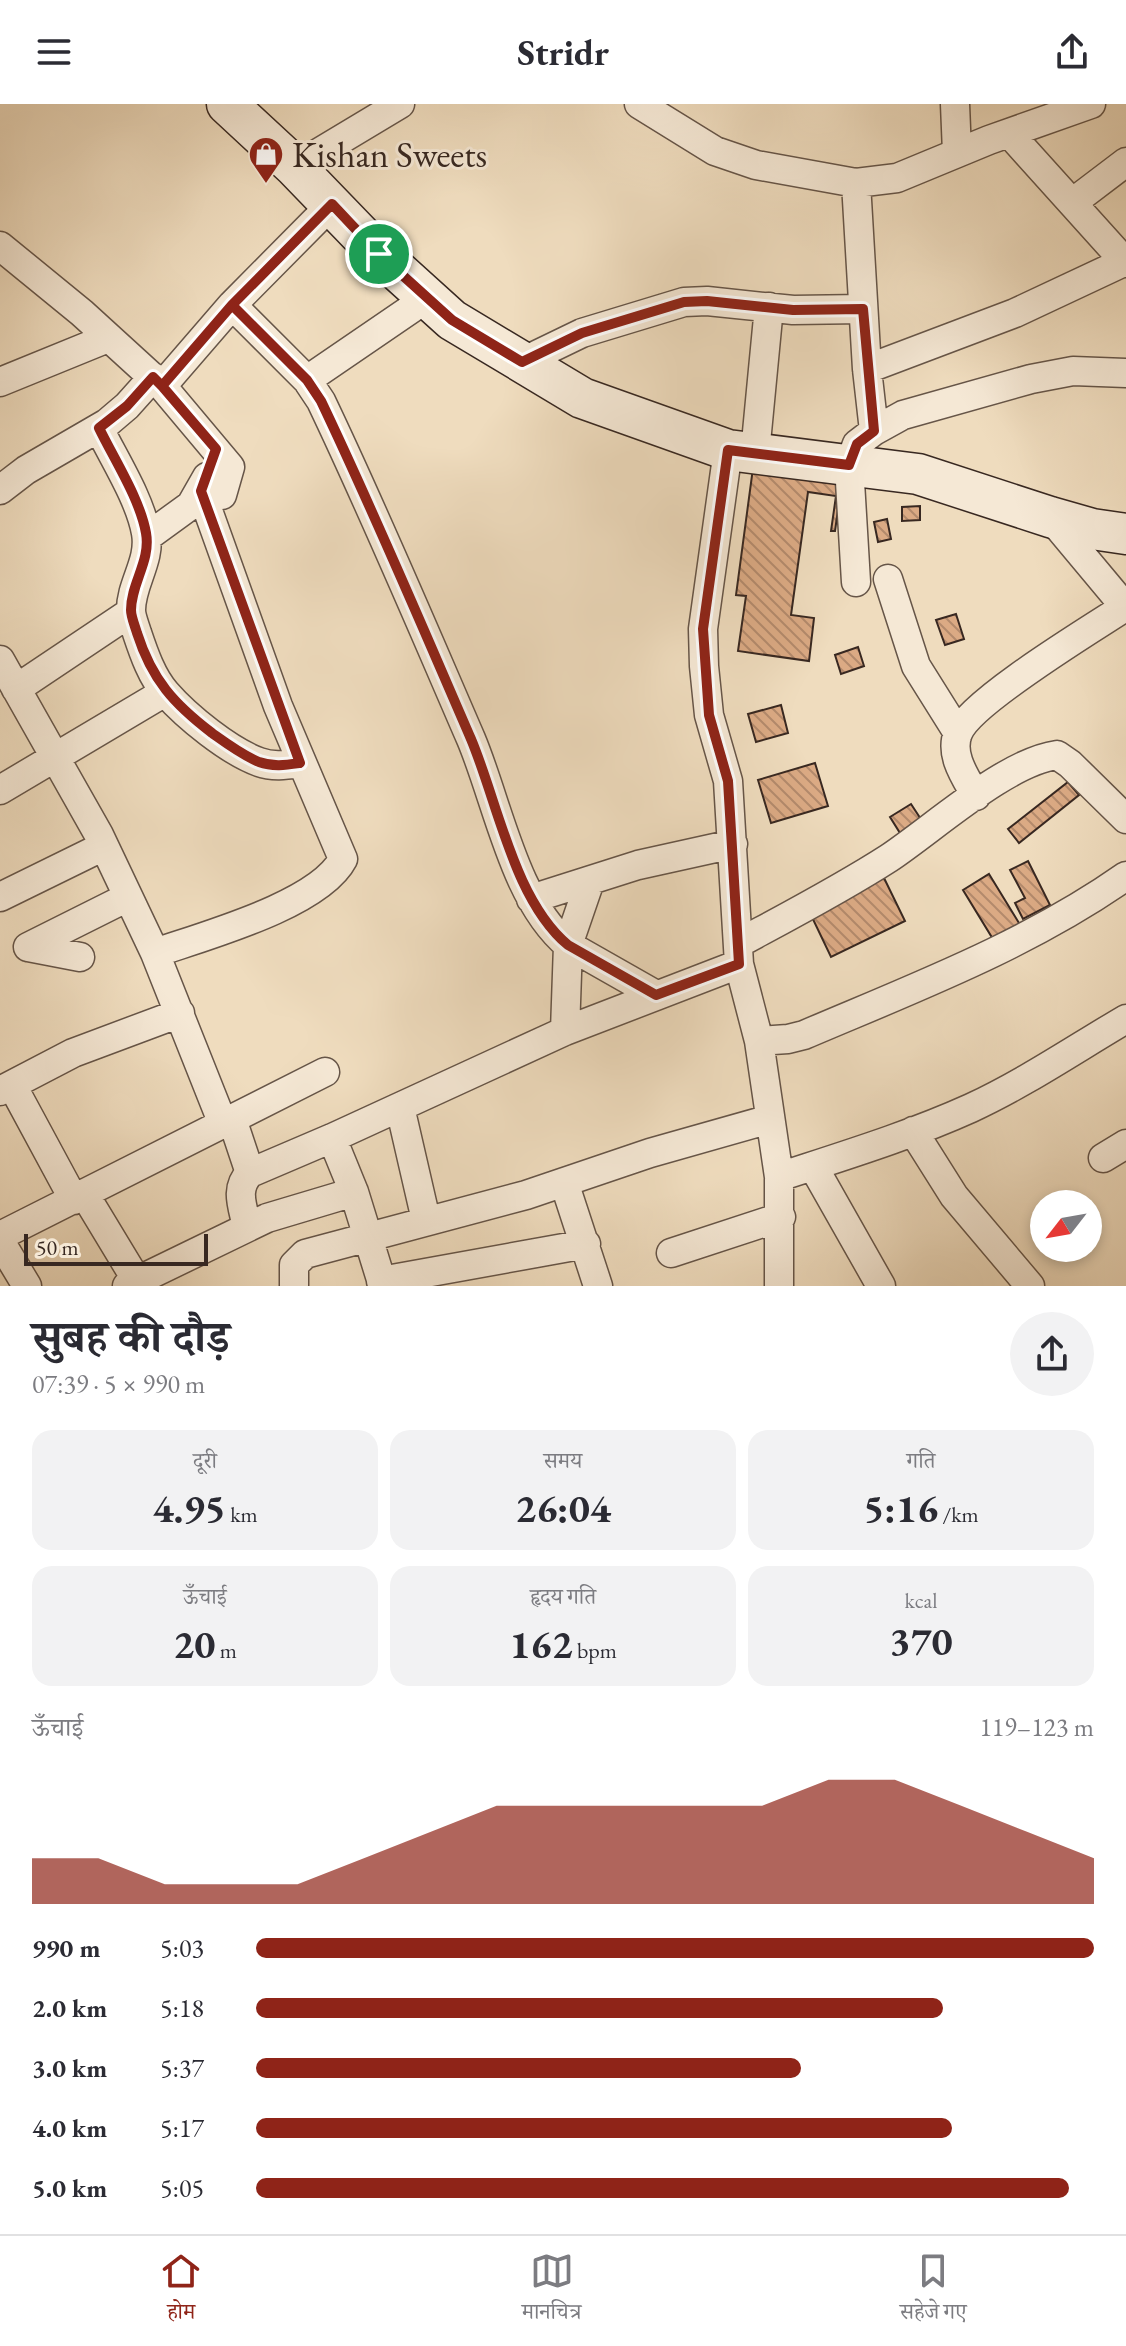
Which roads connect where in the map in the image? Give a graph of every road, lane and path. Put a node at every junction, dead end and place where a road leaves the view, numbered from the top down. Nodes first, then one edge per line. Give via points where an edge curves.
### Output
1 (227, 104) edge
2 (400, 104) edge
3 (639, 104) edge
4 (955, 104) edge
5 (1091, 104) edge
6 (1009, 133) junction
7 (957, 153) junction
8 (1126, 162) edge
9 (295, 167) junction
10 (856, 183) junction
11 (1072, 203) junction
12 (332, 204) junction
13 (0, 246) edge
14 (1126, 262) edge
15 (13, 267) edge
16 (427, 298) junction
17 (232, 305) junction
18 (769, 307) junction
19 (863, 309) junction
20 (108, 338) junction
21 (522, 362) junction
22 (867, 369) junction
23 (1126, 373) edge
24 (307, 380) junction
25 (0, 382) edge
26 (157, 382) junction
27 (99, 428) junction
28 (874, 431) junction
29 (742, 452) junction
30 (849, 465) junction
31 (0, 490) edge
32 (212, 493) junction
33 (1050, 517) junction
34 (1126, 534) edge
35 (147, 537) junction
36 (888, 579) dead end
37 (856, 582) dead end
38 (1126, 607) edge
39 (131, 612) junction
40 (6, 676) edge
41 (165, 692) junction
42 (958, 733) junction
43 (56, 758) junction
44 (300, 763) junction
45 (0, 790) edge
46 (976, 796) junction
47 (1126, 819) edge
48 (733, 844) junction
49 (104, 846) junction
50 (1126, 876) edge
51 (590, 881) junction
52 (0, 897) edge
53 (128, 897) junction
54 (531, 899) junction
55 (568, 945) junction
56 (155, 953) junction
57 (739, 954) junction
58 (80, 957) dead end
59 (656, 995) junction
60 (180, 1013) junction
61 (1126, 1019) edge
62 (565, 1031) junction
63 (759, 1041) junction
64 (325, 1072) dead end
65 (6, 1088) edge
66 (400, 1107) junction
67 (770, 1119) junction
68 (228, 1122) junction
69 (913, 1131) junction
70 (332, 1138) junction
71 (813, 1166) junction
72 (250, 1173) junction
73 (779, 1177) junction
74 (564, 1182) junction
75 (354, 1192) junction
76 (79, 1198) junction
77 (781, 1217) junction
78 (426, 1220) junction
79 (247, 1227) junction
80 (368, 1235) junction
81 (0, 1238) edge
82 (586, 1244) junction
83 (671, 1253) dead end
84 (487, 1274) edge
85 (132, 1284) edge
86 (382, 1284) edge
87 (27, 1286) edge
88 (294, 1286) edge
89 (598, 1286) edge
90 (779, 1286) edge
91 (881, 1286) edge
92 (1030, 1286) edge

1 - 9 street
2 - 9 street
3 - 10 street via 715,151 756,165
4 - 7 street
5 - 6 street
6 - 7 street
6 - 11 street
7 - 10 street via 897,178
8 - 11 street
9 - 12 street
10 - 19 street
11 - 14 street
12 - 16 street
12 - 17 street
13 - 15 street
14 - 22 street via 1015,313
15 - 20 street
16 - 21 street via 452,320
16 - 24 street
17 - 24 street
17 - 26 street
18 - 19 street
18 - 21 street via 684,302 582,333
18 - 29 street
19 - 22 street
20 - 25 street
20 - 26 street
21 - 29 street via 582,398
22 - 28 street
23 - 28 street via 1073,371 1031,379 903,415
24 - 54 street via 334,427 471,740
26 - 27 street
26 - 32 street via 216,449
27 - 31 street
27 - 35 street
28 - 30 street via 857,444
29 - 30 street
29 - 48 street via 703,629 709,715 728,781
30 - 33 street via 918,474
30 - 37 street
32 - 35 street
32 - 44 street
33 - 34 street
33 - 38 street
35 - 39 street
36 - 42 street via 916,666
38 - 42 street via 1019,677 969,716
39 - 40 street
39 - 41 street via 144,656
40 - 43 street
41 - 43 street
41 - 44 street via 230,746 258,762
42 - 46 street via 956,752
43 - 45 street
43 - 49 street
44 - 56 street via 343,859 338,869 286,905
46 - 47 street via 1023,767 1057,755
46 - 57 street
48 - 51 street
48 - 57 street
49 - 52 street
49 - 53 street
50 - 63 street via 1059,918 953,971 804,1035
51 - 54 street
51 - 55 street
53 - 56 street
53 - 58 street via 28,947
54 - 55 street
55 - 59 street
55 - 62 street
56 - 60 street
57 - 59 street
57 - 63 street
59 - 62 street
60 - 65 street via 73,1053
60 - 68 street
61 - 69 street via 998,1094
62 - 66 street
63 - 67 street
64 - 68 street
65 - 76 street
66 - 70 street
66 - 78 street
67 - 73 street
67 - 74 street
68 - 72 street
68 - 76 street
69 - 71 street
69 - 92 street via 954,1196
70 - 72 street
70 - 75 street
71 - 73 street
71 - 91 street
72 - 79 street via 239,1192
73 - 77 street
74 - 78 street
74 - 82 street
75 - 79 street
75 - 80 street
76 - 81 street
76 - 85 street
77 - 83 street
77 - 90 street
78 - 80 street
79 - 85 street
80 - 86 street
80 - 88 street via 305,1254 294,1265
81 - 87 street
82 - 84 street
82 - 89 street
84 - 86 street

